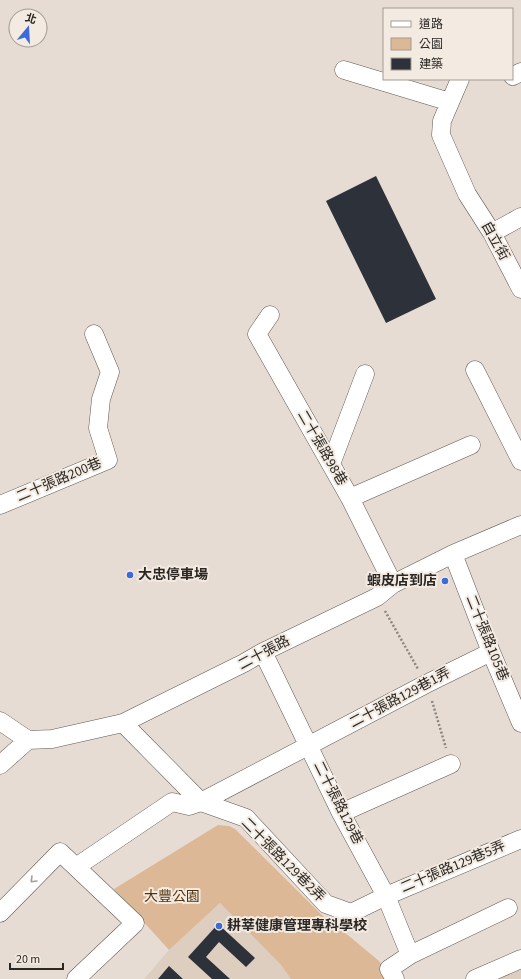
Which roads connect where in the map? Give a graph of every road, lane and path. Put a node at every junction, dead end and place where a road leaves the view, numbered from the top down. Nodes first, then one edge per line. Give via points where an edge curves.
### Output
1 (344, 70) dead end
2 (460, 80) edge
3 (450, 102) junction
4 (521, 217) edge
5 (492, 233) junction
6 (521, 289) edge
7 (270, 315) dead end
8 (94, 334) dead end
9 (475, 370) dead end
10 (365, 374) dead end
11 (471, 445) dead end
12 (521, 461) edge
13 (330, 464) junction
14 (350, 498) junction
15 (0, 505) edge
16 (521, 525) edge
17 (453, 554) junction
18 (393, 584) junction
19 (263, 652) junction
20 (491, 652) junction
21 (0, 721) edge
22 (123, 723) junction
23 (521, 723) edge
24 (28, 740) junction
25 (309, 746) junction
26 (450, 764) dead end
27 (0, 765) edge
28 (201, 802) junction
29 (341, 813) junction
30 (521, 839) edge
31 (76, 867) junction
32 (386, 896) junction
33 (508, 908) dead end
34 (0, 913) edge
35 (410, 955) junction
36 (521, 959) edge
37 (76, 979) edge
38 (395, 979) edge
39 (475, 979) edge

1 - 3 street
2 - 3 street, 自立街
3 - 5 street, 自立街 via 442,121 441,135 467,194
4 - 5 street
5 - 6 street, 自立街
7 - 13 street, 二十張路98巷 via 257,334
8 - 15 street, 二十張路200巷 via 110,372 101,399 98,428 108,460
9 - 12 street
10 - 13 street
11 - 14 street
13 - 14 street, 二十張路98巷
14 - 18 street, 二十張路98巷
16 - 17 street, 二十張路
17 - 18 street, 二十張路
17 - 20 street, 二十張路105巷
18 - 19 street, 二十張路 via 377,597
19 - 22 street, 二十張路
19 - 25 street, 二十張路129巷
20 - 23 street, 二十張路105巷
20 - 25 street, 二十張路129巷1弄
21 - 24 street
22 - 24 street, 二十張路 via 52,739
22 - 28 street, 二十張路129巷2弄
24 - 27 street
25 - 28 street
25 - 29 street, 二十張路129巷
26 - 29 street
28 - 31 street via 189,806 172,802
28 - 32 street, 二十張路129巷2弄 via 246,818 326,904 350,913
29 - 32 street, 二十張路129巷
30 - 32 street, 二十張路129巷5弄
31 -> 34 street via 60,852
31 - 37 street via 135,923
32 - 35 street, 二十張路129巷
33 - 35 street
35 - 38 street via 389,969
36 - 39 street

